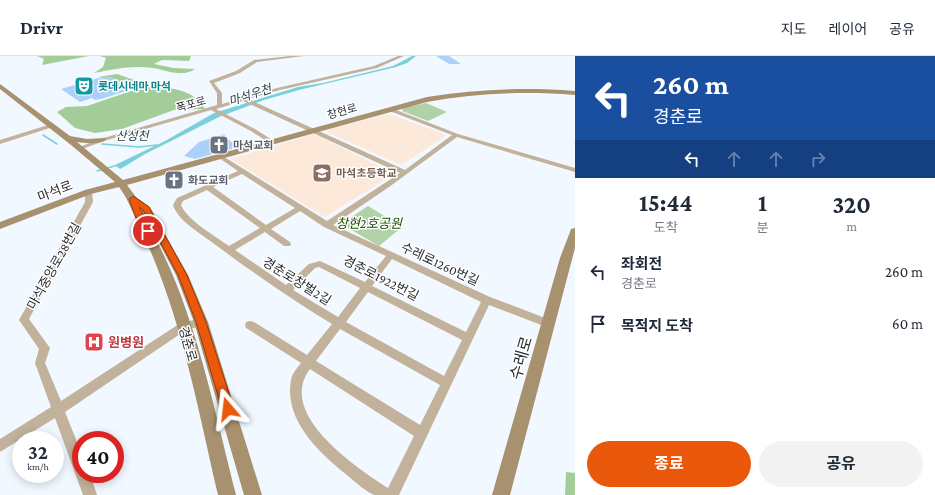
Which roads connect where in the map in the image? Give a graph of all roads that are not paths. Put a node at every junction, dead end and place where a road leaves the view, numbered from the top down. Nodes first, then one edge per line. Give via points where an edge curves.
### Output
1 (302, 56) edge
2 (402, 56) edge
3 (0, 86) edge
4 (575, 93) edge
5 (245, 100) junction
6 (220, 106) junction
7 (389, 109) junction
8 (214, 110) junction
9 (51, 126) junction
10 (314, 131) junction
11 (456, 135) junction
12 (66, 138) junction
13 (102, 140) junction
14 (0, 142) edge
15 (272, 142) junction
16 (80, 148) junction
17 (221, 157) junction
18 (575, 170) edge
19 (242, 171) junction
20 (404, 172) junction
21 (120, 183) junction
22 (208, 187) junction
23 (88, 192) junction
24 (133, 199) junction
25 (300, 208) junction
26 (0, 226) edge
27 (328, 226) junction
28 (264, 228) junction
29 (575, 232) edge
30 (287, 244) dead end
31 (229, 250) junction
32 (391, 255) junction
33 (366, 287) junction
34 (286, 291) junction
35 (487, 300) junction
36 (201, 322) junction
37 (339, 322) junction
38 (549, 324) junction
39 (250, 325) dead end
40 (183, 327) junction
41 (468, 338) junction
42 (309, 362) junction
43 (446, 383) junction
44 (59, 410) junction
45 (422, 434) junction
46 (72, 445) edge
47 (0, 446) edge
48 (86, 483) edge
49 (90, 495) edge
50 (227, 495) edge
51 (253, 495) edge
52 (386, 495) edge
53 (392, 495) edge
54 (501, 495) edge

1 - 6 street via 256,61 238,72 211,82 219,93
2 - 5 street, 폭포로 via 375,67 299,84
3 - 9 street
4 - 7 street, 창현로 via 529,90 474,93 431,98
5 - 6 street, 폭포로
5 - 10 street
6 - 8 street, 폭포로
7 - 10 street, 창현로
7 - 11 street
8 - 13 street, 폭포로
8 - 15 street
9 - 12 street
9 - 14 street
10 - 15 street, 창현로
10 - 20 street
11 - 18 street
11 - 20 street
12 - 13 street
12 - 16 street
13 - 16 street, 폭포로
15 - 17 street, 창현로
16 - 21 street, 경춘로
17 - 19 street, 수레로1260번길
17 - 21 street, 창현로
19 - 22 street, 경춘로창벌2길
19 - 25 street, 수레로1260번길
20 - 27 street
21 - 23 street, 마석로
21 - 24 street, 경춘로
22 - 28 street, 경춘로창벌2길
22 - 31 street, 경춘로창벌2길 via 180,200 177,205 184,215
23 - 26 street, 마석로
23 - 44 street, 마석중앙로28번길 via 89,202 24,320 45,348 40,363
24 - 36 street, 경춘로 via 146,209 158,228 182,275
24 - 40 street, 경춘로 via 169,281
25 - 27 street, 수레로1260번길
25 - 28 street
27 - 32 street, 수레로1260번길
28 - 30 street, 경춘로창벌2길
28 - 31 street
29 - 38 street, 수레로
31 - 34 street, 경춘로창벌2길
32 - 33 street
32 - 35 street, 수레로1260번길
33 - 34 street, 경춘로1922번길 via 320,264 312,266
33 - 37 street
33 - 41 street, 경춘로1922번길
34 - 37 street, 경춘로창벌2길
35 - 38 street, 수레로1260번길
35 - 41 street
36 - 40 street
36 - 51 street, 경춘로
37 - 42 street
37 - 43 street, 경춘로창벌2길
38 - 54 street, 수레로
39 - 42 street
40 - 44 street
40 - 50 street, 경춘로
41 - 43 street
42 - 45 street
42 - 52 street via 298,376 295,385 300,414 329,450 356,474
43 - 45 street
44 - 46 street, 마석중앙로28번길
44 - 47 street
45 - 53 street
48 - 49 street

